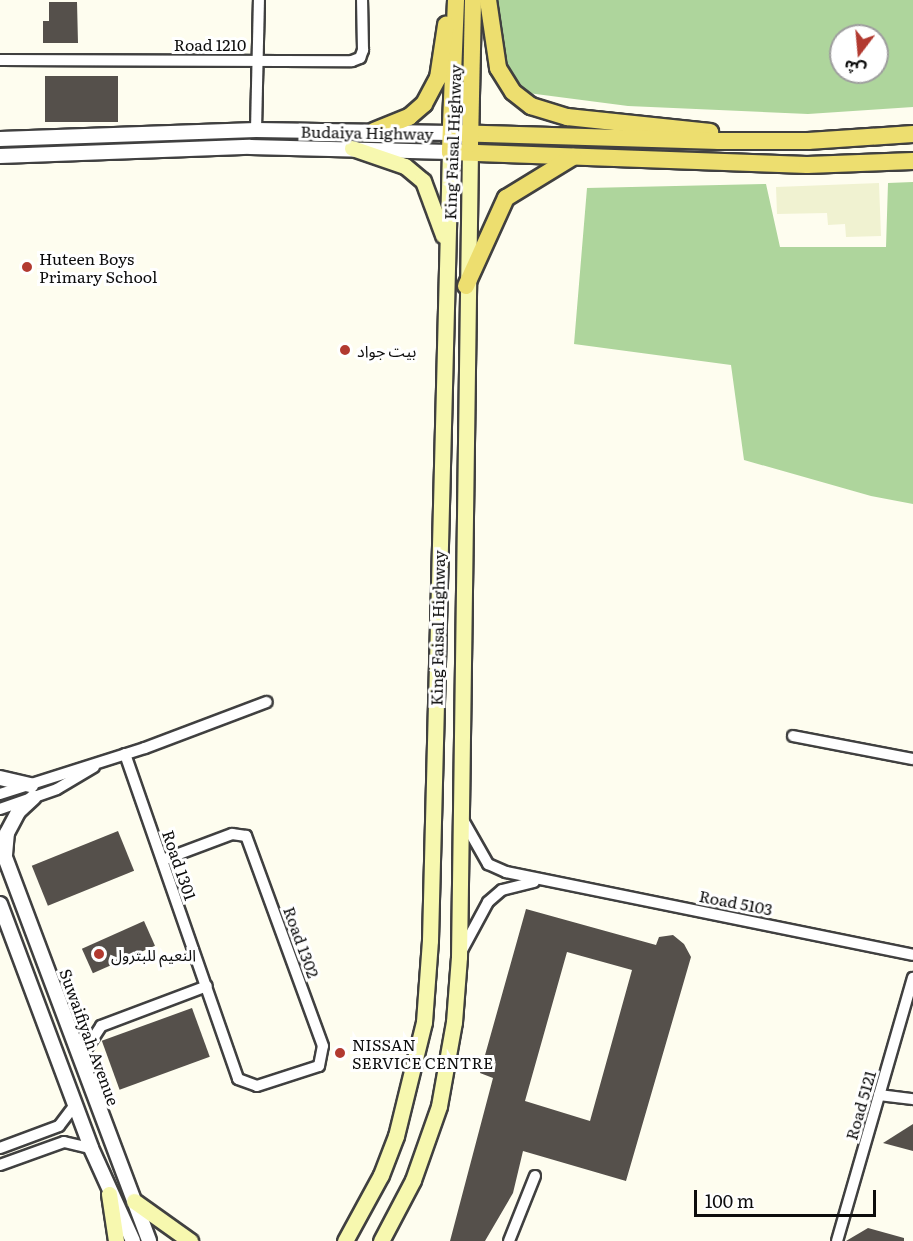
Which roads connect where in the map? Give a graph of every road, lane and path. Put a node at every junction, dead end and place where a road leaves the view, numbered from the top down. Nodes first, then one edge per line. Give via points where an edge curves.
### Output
1 (259, 0) edge
2 (362, 0) edge
3 (448, 0) edge
4 (456, 0) edge
5 (473, 0) edge
6 (488, 0) edge
7 (258, 59) junction
8 (0, 60) edge
9 (256, 130) junction
10 (374, 131) junction
11 (453, 133) junction
12 (913, 134) edge
13 (471, 135) junction
14 (0, 140) edge
15 (791, 141) junction
16 (352, 148) junction
17 (450, 152) junction
18 (470, 154) junction
19 (0, 156) edge
20 (573, 157) junction
21 (913, 160) edge
22 (448, 253) junction
23 (466, 286) junction
24 (267, 702) dead end
25 (793, 736) dead end
26 (125, 754) junction
27 (913, 759) edge
28 (0, 778) edge
29 (32, 792) junction
30 (0, 794) edge
31 (0, 809) edge
32 (461, 814) junction
33 (2, 850) edge
34 (163, 860) junction
35 (552, 880) junction
36 (0, 904) edge
37 (913, 955) edge
38 (459, 957) junction
39 (913, 978) edge
40 (207, 986) junction
41 (81, 1057) junction
42 (242, 1083) joint
43 (879, 1095) junction
44 (913, 1099) edge
45 (75, 1105) junction
46 (0, 1148) edge
47 (91, 1148) junction
48 (0, 1165) edge
49 (535, 1176) dead end
50 (109, 1194) junction
51 (134, 1201) junction
52 (116, 1241) edge
53 (133, 1241) edge
54 (149, 1241) edge
55 (190, 1241) edge
56 (345, 1241) edge
57 (381, 1241) edge
58 (509, 1241) edge
59 (837, 1241) edge

1 - 7 street
2 - 7 street, Road 1210 via 360,58
3 - 10 main road via 438,78 429,95 409,117
4 - 11 main road, King Faisal Highway
5 - 13 main road, King Faisal Highway
6 - 15 main road via 494,50 505,82 521,100 540,111
7 - 8 street, Road 1210
7 - 9 street
9 - 10 street, Budaiya Highway
9 - 14 street, Budaiya Highway
10 - 11 street, Budaiya Highway
11 - 13 main road, Budaiya Highway
11 - 17 main road, King Faisal Highway
12 - 15 main road, Budaiya Highway
13 - 15 main road, Budaiya Highway
13 - 18 main road, King Faisal Highway
16 - 17 street, Budaiya Highway
16 - 19 street, Budaiya Highway via 250,147
16 - 22 main road via 405,166 423,181 434,201
17 - 18 main road, Budaiya Highway
17 - 22 main road, King Faisal Highway
18 - 20 main road, Budaiya Highway
18 - 23 main road, King Faisal Highway
20 - 21 main road, Budaiya Highway via 807,165
20 - 23 main road via 506,198
22 - 56 main road, King Faisal Highway via 430,940 424,1022 396,1136 381,1175
23 - 32 main road, King Faisal Highway via 469,359
24 - 26 street
25 - 27 street
26 - 29 street via 101,762 68,783
26 - 34 street, Road 1301
28 - 29 street
29 - 30 street
29 - 31 street
29 - 33 street via 18,812
32 - 35 street, Road 5103 via 473,844 488,864
32 - 38 main road, King Faisal Highway
33 - 41 street, Suwaifiyah Avenue
34 - 40 street, Road 1301
34 - 42 street, Road 1302 via 232,834 246,836 323,1046 323,1060 313,1070 257,1086
35 - 37 street, Road 5103
35 - 38 street, Road 5103 via 521,883 488,902
36 - 45 street
38 - 57 main road, King Faisal Highway via 446,1083 413,1180
39 - 43 street, Road 5121
40 - 41 street via 101,1026
40 - 42 street, Road 1301 via 235,1074
41 - 51 street, Suwaifiyah Avenue
43 - 44 street
43 - 59 street, Road 5121
45 - 46 street via 59,1126
45 - 47 street
47 - 48 street via 64,1142
47 - 50 street
49 - 58 street
50 - 52 main road
50 - 53 street
51 - 54 street, Suwaifiyah Avenue
51 - 55 main road

